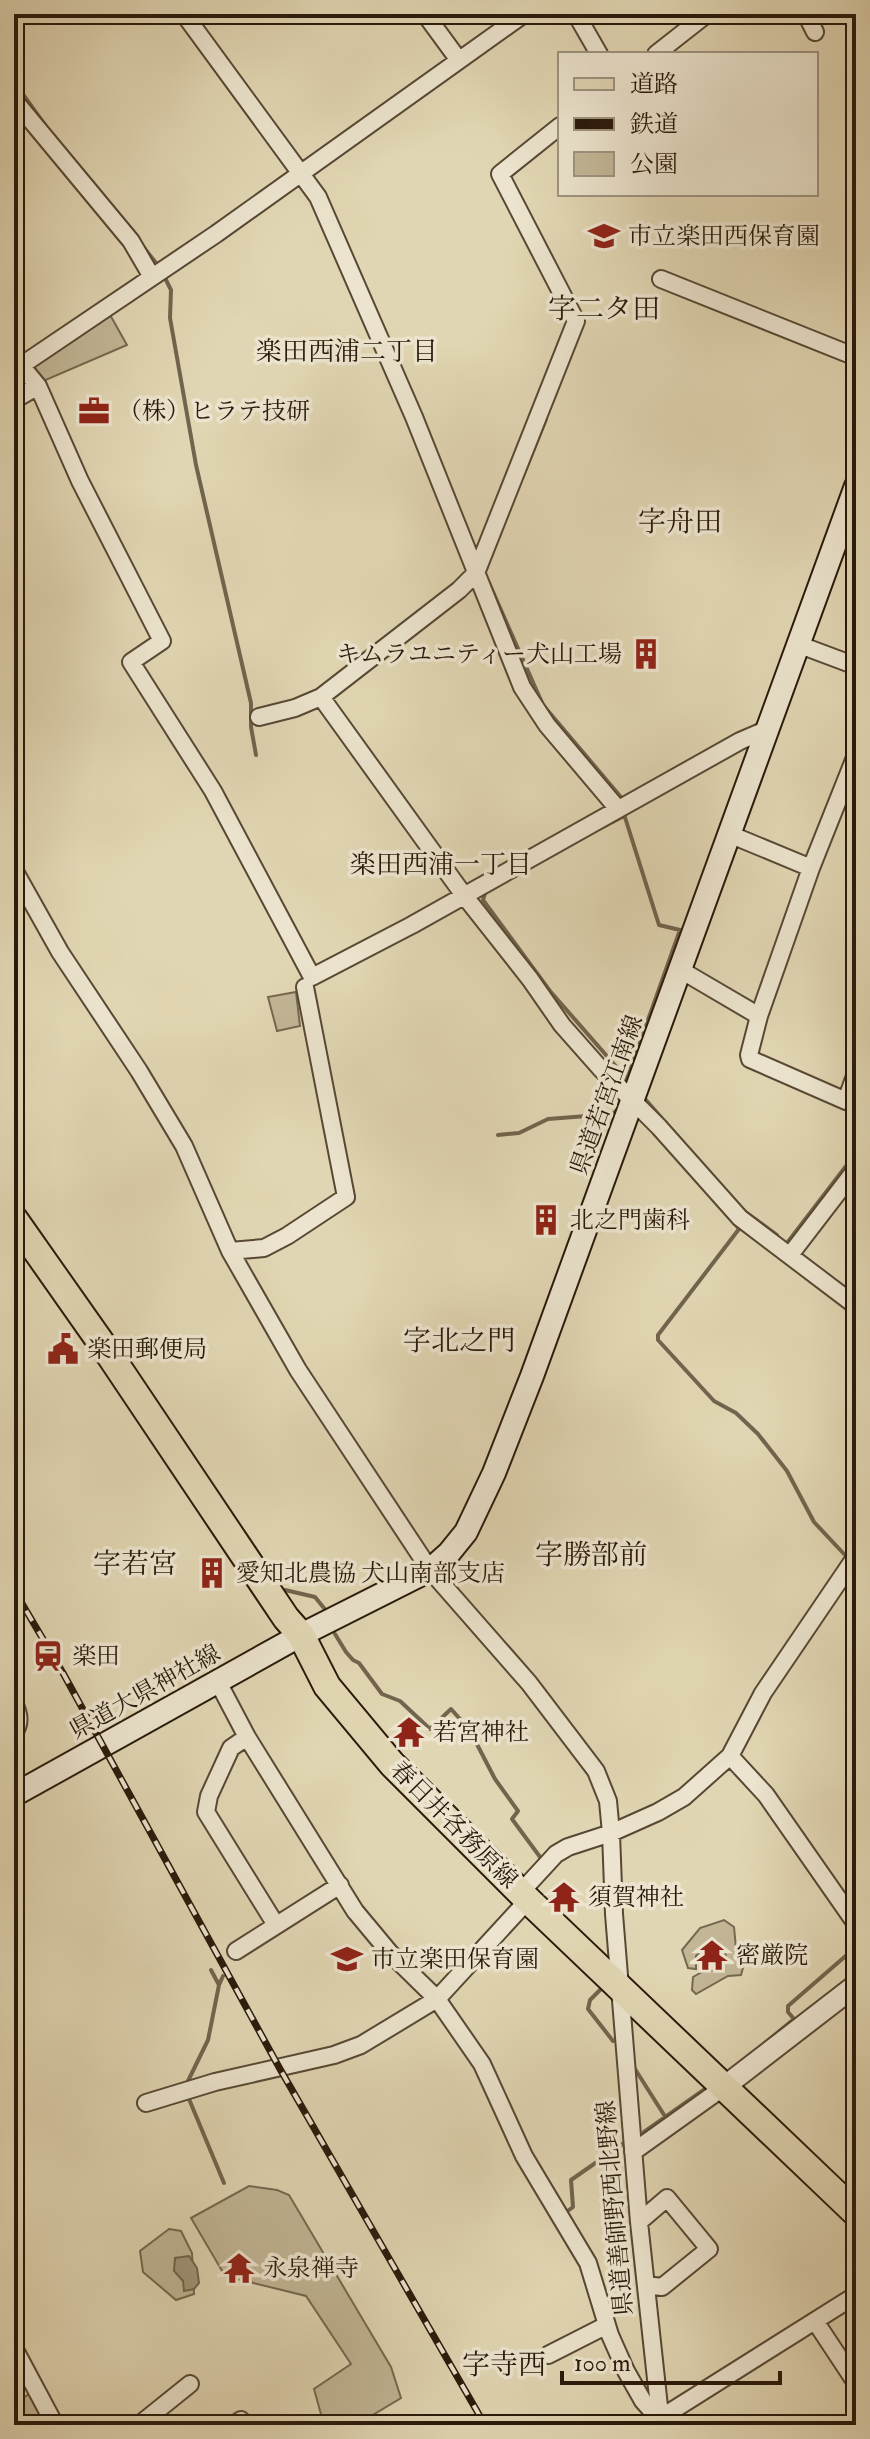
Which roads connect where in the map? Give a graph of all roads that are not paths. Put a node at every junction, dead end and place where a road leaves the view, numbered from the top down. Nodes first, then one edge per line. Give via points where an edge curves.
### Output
1 (184, 14) edge
2 (425, 14) edge
3 (524, 14) edge
4 (576, 14) edge
5 (707, 14) edge
6 (806, 14) edge
7 (815, 32) dead end
8 (598, 52) edge
9 (659, 52) edge
10 (458, 59) junction
11 (14, 100) edge
12 (558, 128) edge
13 (300, 174) junction
14 (152, 277) junction
15 (661, 279) dead end
16 (856, 357) edge
17 (18, 361) edge
18 (38, 386) junction
19 (14, 400) edge
20 (854, 497) edge
21 (476, 573) junction
22 (800, 645) junction
23 (856, 666) edge
24 (321, 697) junction
25 (259, 717) dead end
26 (768, 729) junction
27 (856, 755) edge
28 (621, 807) junction
29 (729, 834) junction
30 (811, 868) junction
31 (14, 870) edge
32 (463, 894) junction
33 (679, 969) junction
34 (305, 987) dead end
35 (759, 1016) junction
36 (856, 1073) edge
37 (633, 1100) junction
38 (856, 1169) edge
39 (14, 1219) edge
40 (230, 1251) junction
41 (790, 1255) junction
42 (856, 1306) edge
43 (856, 1556) edge
44 (430, 1570) junction
45 (301, 1635) junction
46 (218, 1682) junction
47 (14, 1703) edge
48 (14, 1733) edge
49 (247, 1737) junction
50 (730, 1756) junction
51 (14, 1795) edge
52 (611, 1833) junction
53 (340, 1885) junction
54 (525, 1896) junction
55 (856, 1924) edge
56 (276, 1925) junction
57 (236, 1951) dead end
58 (856, 1985) edge
59 (619, 1986) junction
60 (437, 1999) junction
61 (724, 2087) junction
62 (146, 2103) dead end
63 (633, 2152) junction
64 (853, 2206) edge
65 (639, 2222) junction
66 (646, 2285) junction
67 (856, 2295) edge
68 (815, 2321) junction
69 (607, 2325) junction
70 (14, 2348) edge
71 (548, 2355) dead end
72 (856, 2383) edge
73 (190, 2384) dead end
74 (657, 2423) edge
75 (55, 2425) edge
76 (139, 2425) edge
77 (234, 2425) edge
78 (245, 2425) edge

1 - 13 street
2 - 10 street
3 - 10 street
4 - 8 street
5 - 9 street
6 - 7 street
10 - 13 street
11 - 14 street via 131,241
12 - 21 street via 500,174 576,321
13 - 14 street
13 - 21 street via 333,228
14 - 17 street
15 - 16 street
17 - 18 street
18 - 19 street
18 - 32 street via 162,641 131,662 213,791 312,977
20 - 22 main road, 県道若宮江南線
21 - 24 street
21 - 28 street via 522,687 547,725
22 - 23 street
22 - 26 main road, 県道若宮江南線
24 - 25 street
24 - 32 street
26 - 28 street
26 - 29 main road, 県道若宮江南線
27 - 30 street
28 - 32 street
29 - 30 street
29 - 33 main road, 県道若宮江南線
30 - 35 street
31 - 40 street, 県道善師野西北野線 via 184,1146
32 - 37 street via 562,1025
33 - 35 street
33 - 37 main road, 県道若宮江南線
34 - 40 street via 346,1197 264,1248
35 - 36 street via 750,1059 846,1101
37 - 41 street via 740,1218
37 - 44 main road, 県道若宮江南線 via 494,1473 466,1532
38 - 41 street
39 - 45 main road, 春日井各務原線
40 - 44 street, 県道善師野西北野線 via 298,1370
41 - 42 street
43 - 50 street via 763,1693
44 - 45 main road, 県道若宮江南線
44 - 52 street, 県道善師野西北野線 via 529,1683 596,1771 608,1801
45 - 46 main road, 県道大県神社線
45 - 54 main road, 春日井各務原線 via 327,1686 392,1764
46 - 49 street
46 - 51 main road, 県道大県神社線
47 - 48 street via 19,1715
49 - 53 street
49 - 56 street via 231,1748 206,1812
50 - 52 street via 684,1797
50 - 55 street via 766,1795
52 - 54 street via 556,1854
52 - 59 street, 県道善師野西北野線
53 - 56 street
53 - 60 street via 390,1953
54 - 59 main road, 春日井各務原線
54 - 60 street
56 - 57 street
58 - 61 street
59 - 61 main road, 春日井各務原線
59 - 63 street, 県道善師野西北野線
60 - 62 street via 361,2045 334,2055
60 - 69 street via 482,2064 524,2156 582,2251
61 - 63 street
61 - 64 main road, 春日井各務原線
63 - 65 street, 県道善師野西北野線
65 - 66 street, 県道善師野西北野線
65 - 66 street via 667,2198 709,2249 662,2287
66 - 74 street, 県道善師野西北野線
67 - 68 street
68 - 72 street
68 - 74 street
69 - 71 street
69 - 74 street
70 - 75 street
73 - 76 street
77 - 78 street via 241,2420

